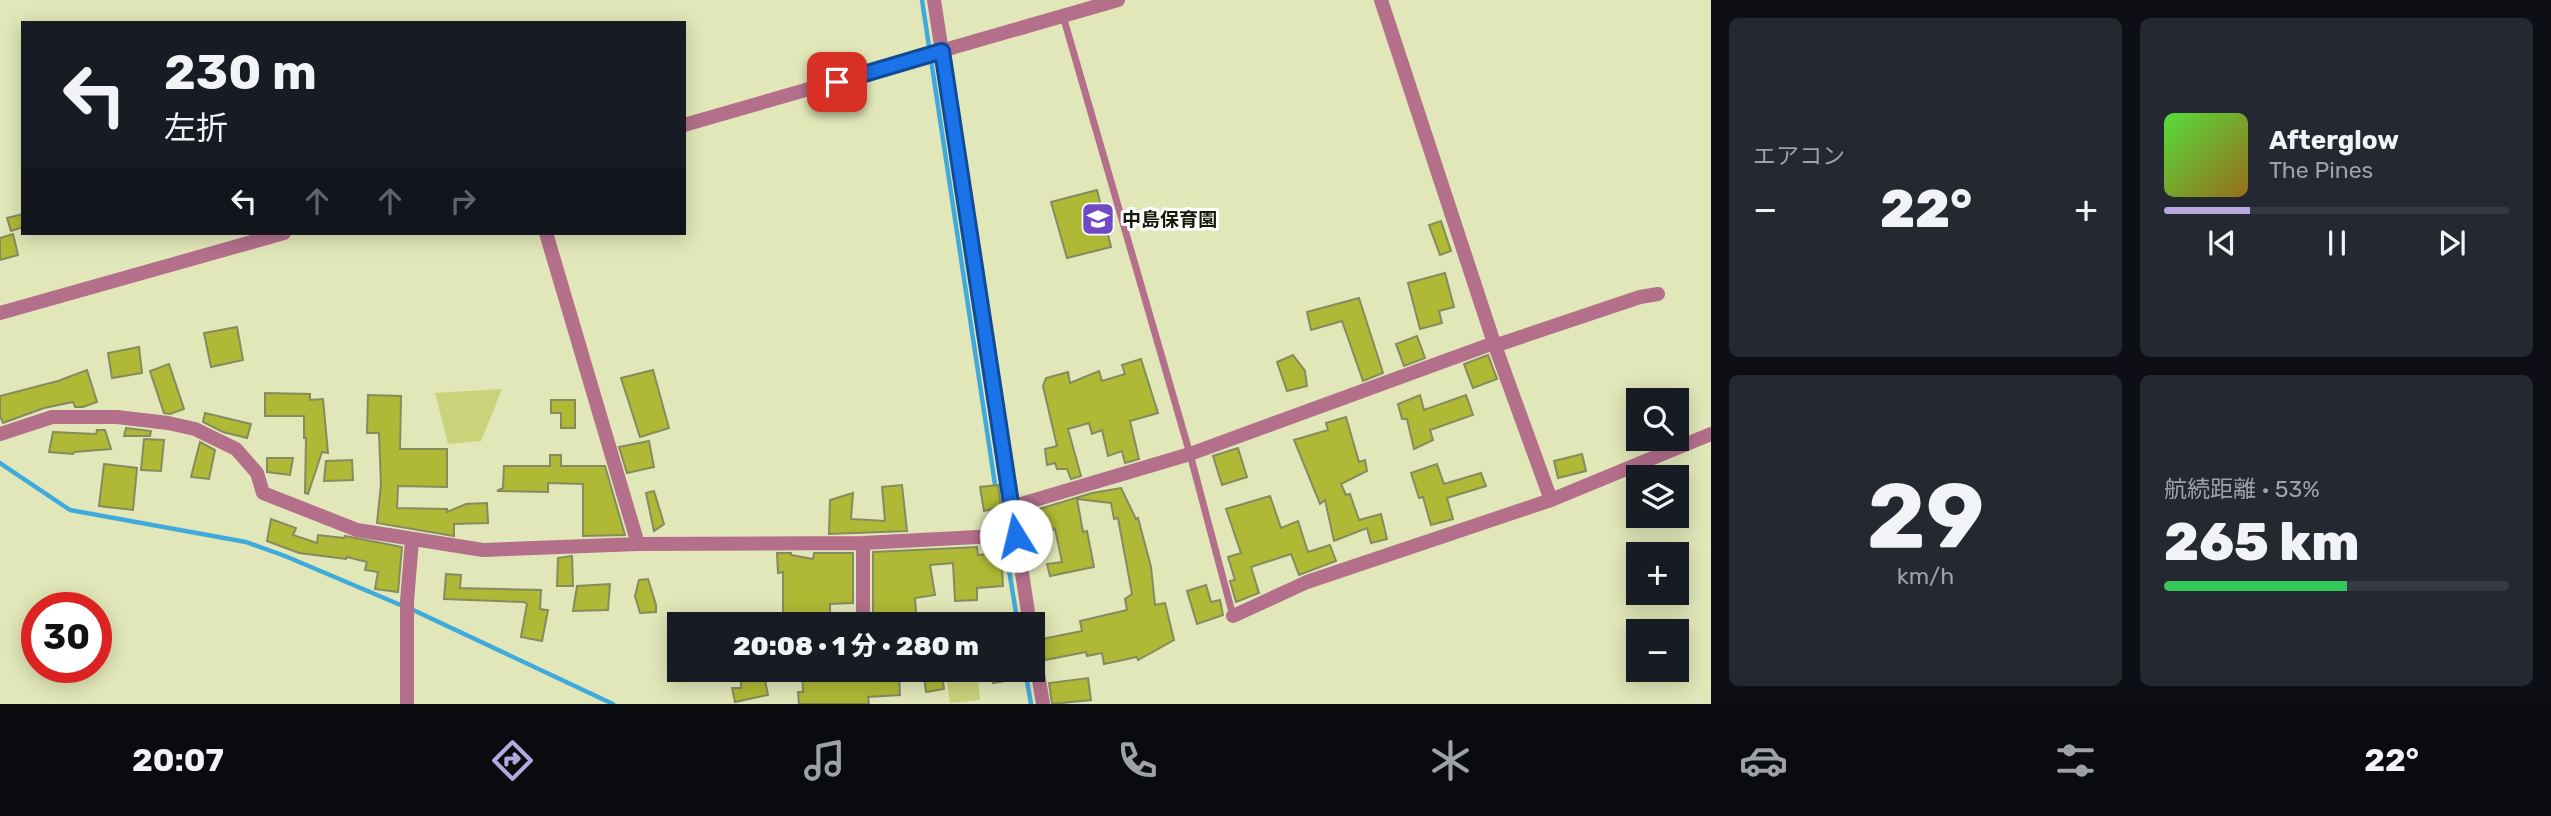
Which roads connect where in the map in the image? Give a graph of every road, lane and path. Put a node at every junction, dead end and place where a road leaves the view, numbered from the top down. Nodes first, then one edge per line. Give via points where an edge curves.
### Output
1 (934, 0) edge
2 (1118, 0) edge
3 (1381, 0) edge
4 (1063, 16) junction
5 (942, 51) junction
6 (686, 124) edge
7 (277, 235) edge
8 (547, 235) edge
9 (1658, 294) dead end
10 (0, 313) edge
11 (1494, 343) junction
12 (0, 434) edge
13 (1711, 434) edge
14 (1190, 454) junction
15 (1551, 500) junction
16 (1011, 506) junction
17 (1016, 536) junction
18 (412, 540) junction
19 (863, 543) junction
20 (638, 544) junction
21 (863, 612) edge
22 (1028, 612) edge
23 (1233, 616) joint
24 (1039, 682) edge
25 (407, 704) edge
26 (1043, 704) edge

1 - 5 street
2 - 4 street
3 - 11 street
4 - 5 street
4 - 14 lane
5 - 6 street
5 - 16 street
7 - 10 street
8 - 20 street
9 - 11 street
11 - 14 street
11 - 15 street
12 - 18 street via 52,418 117,417 195,429 236,449 257,473 263,493 357,530
13 - 15 street
14 - 16 street
14 - 23 lane
15 - 23 street via 1307,582
16 - 17 street
17 - 19 street
17 - 22 street
18 - 20 street via 483,550
18 - 25 street
19 - 20 street
19 - 21 street
24 - 26 street

